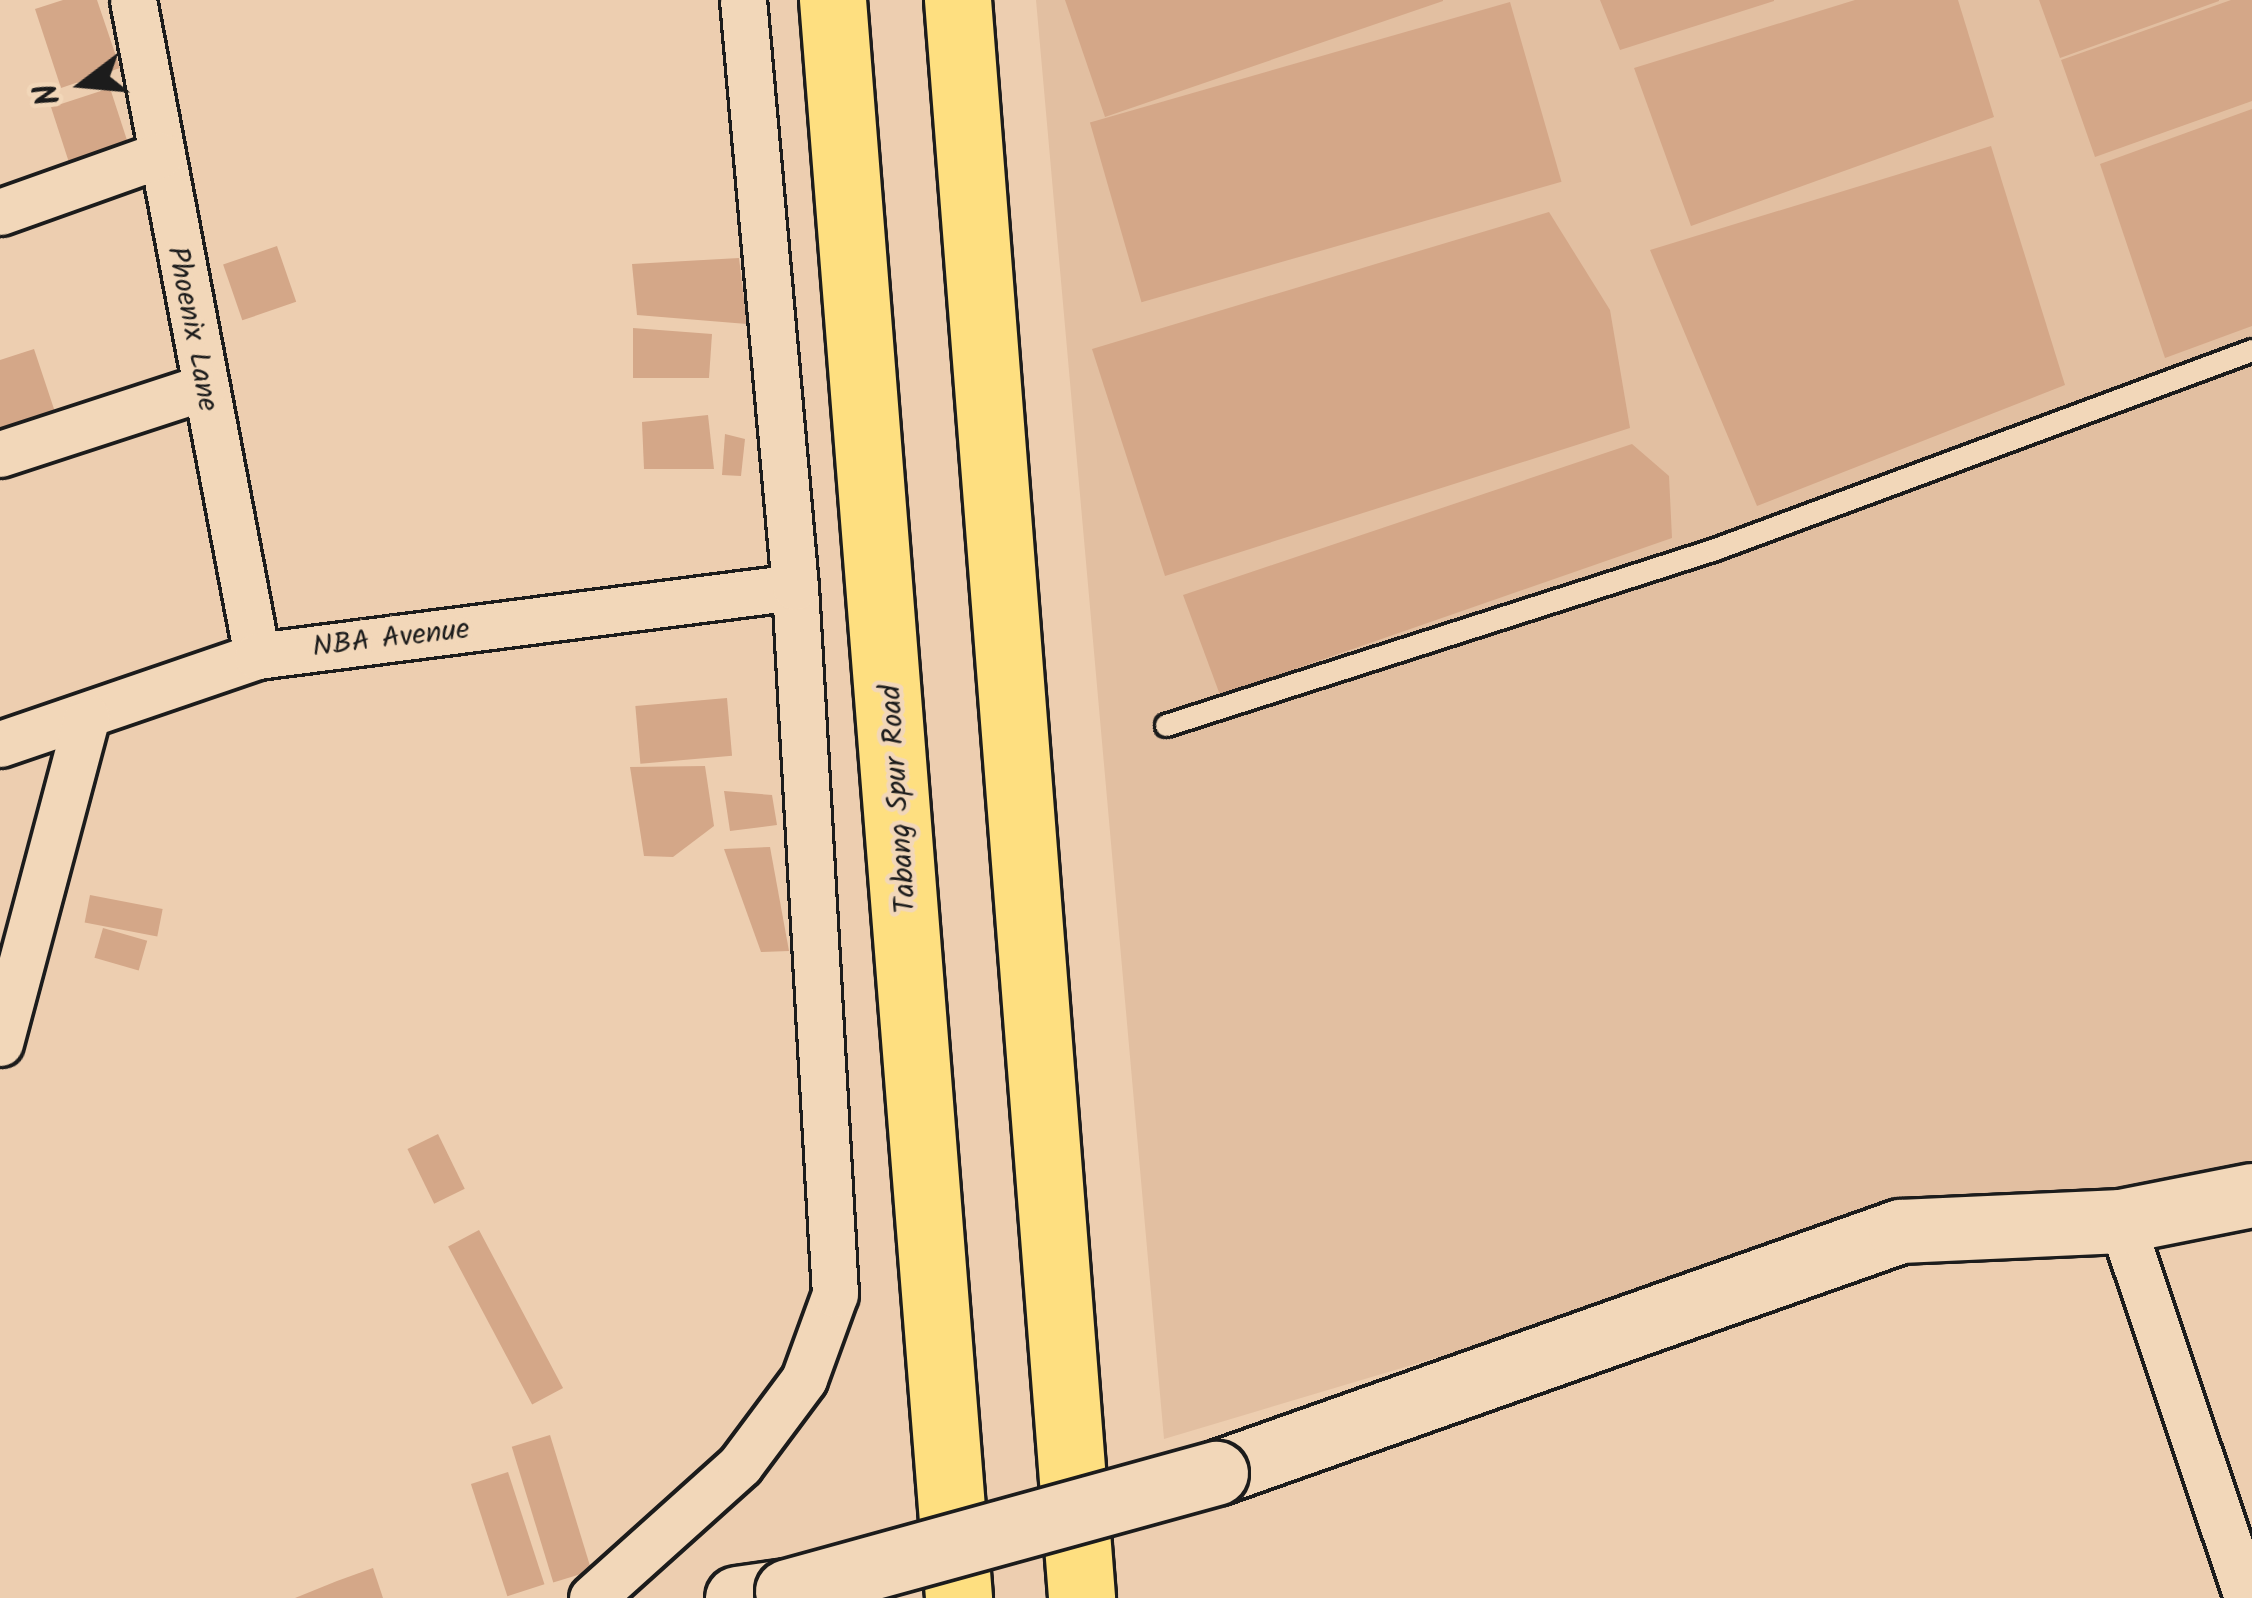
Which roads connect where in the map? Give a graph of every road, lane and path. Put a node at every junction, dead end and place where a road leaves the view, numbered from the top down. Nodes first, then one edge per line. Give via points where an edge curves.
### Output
1 (133, 0) edge
2 (743, 0) edge
3 (833, 0) edge
4 (958, 0) edge
5 (160, 155) junction
6 (0, 212) edge
7 (2252, 350) edge
8 (202, 388) junction
9 (0, 454) edge
10 (795, 587) junction
11 (257, 656) junction
12 (87, 717) junction
13 (1166, 725) dead end
14 (0, 744) edge
15 (0, 1043) edge
16 (2252, 1195) edge
17 (2121, 1221) junction
18 (762, 1594) edge
19 (592, 1598) edge
20 (959, 1598) edge
21 (1082, 1598) edge
22 (2247, 1598) edge

1 - 5 street, Phoenix Lane
2 - 10 street
3 - 20 highway, Tabang Spur Road
4 - 21 highway
5 - 6 street
5 - 8 street, Phoenix Lane
7 - 13 lane via 1715,549
8 - 9 street
8 - 11 street, Phoenix Lane
10 - 11 street, NBA Avenue
10 - 19 street via 835,1294 804,1379 740,1465
11 - 12 street, NBA Avenue
12 - 14 street, NBA Avenue
12 - 15 street
16 - 17 street
17 - 18 street, bridge via 1900,1231 1216,1473
17 - 22 street

